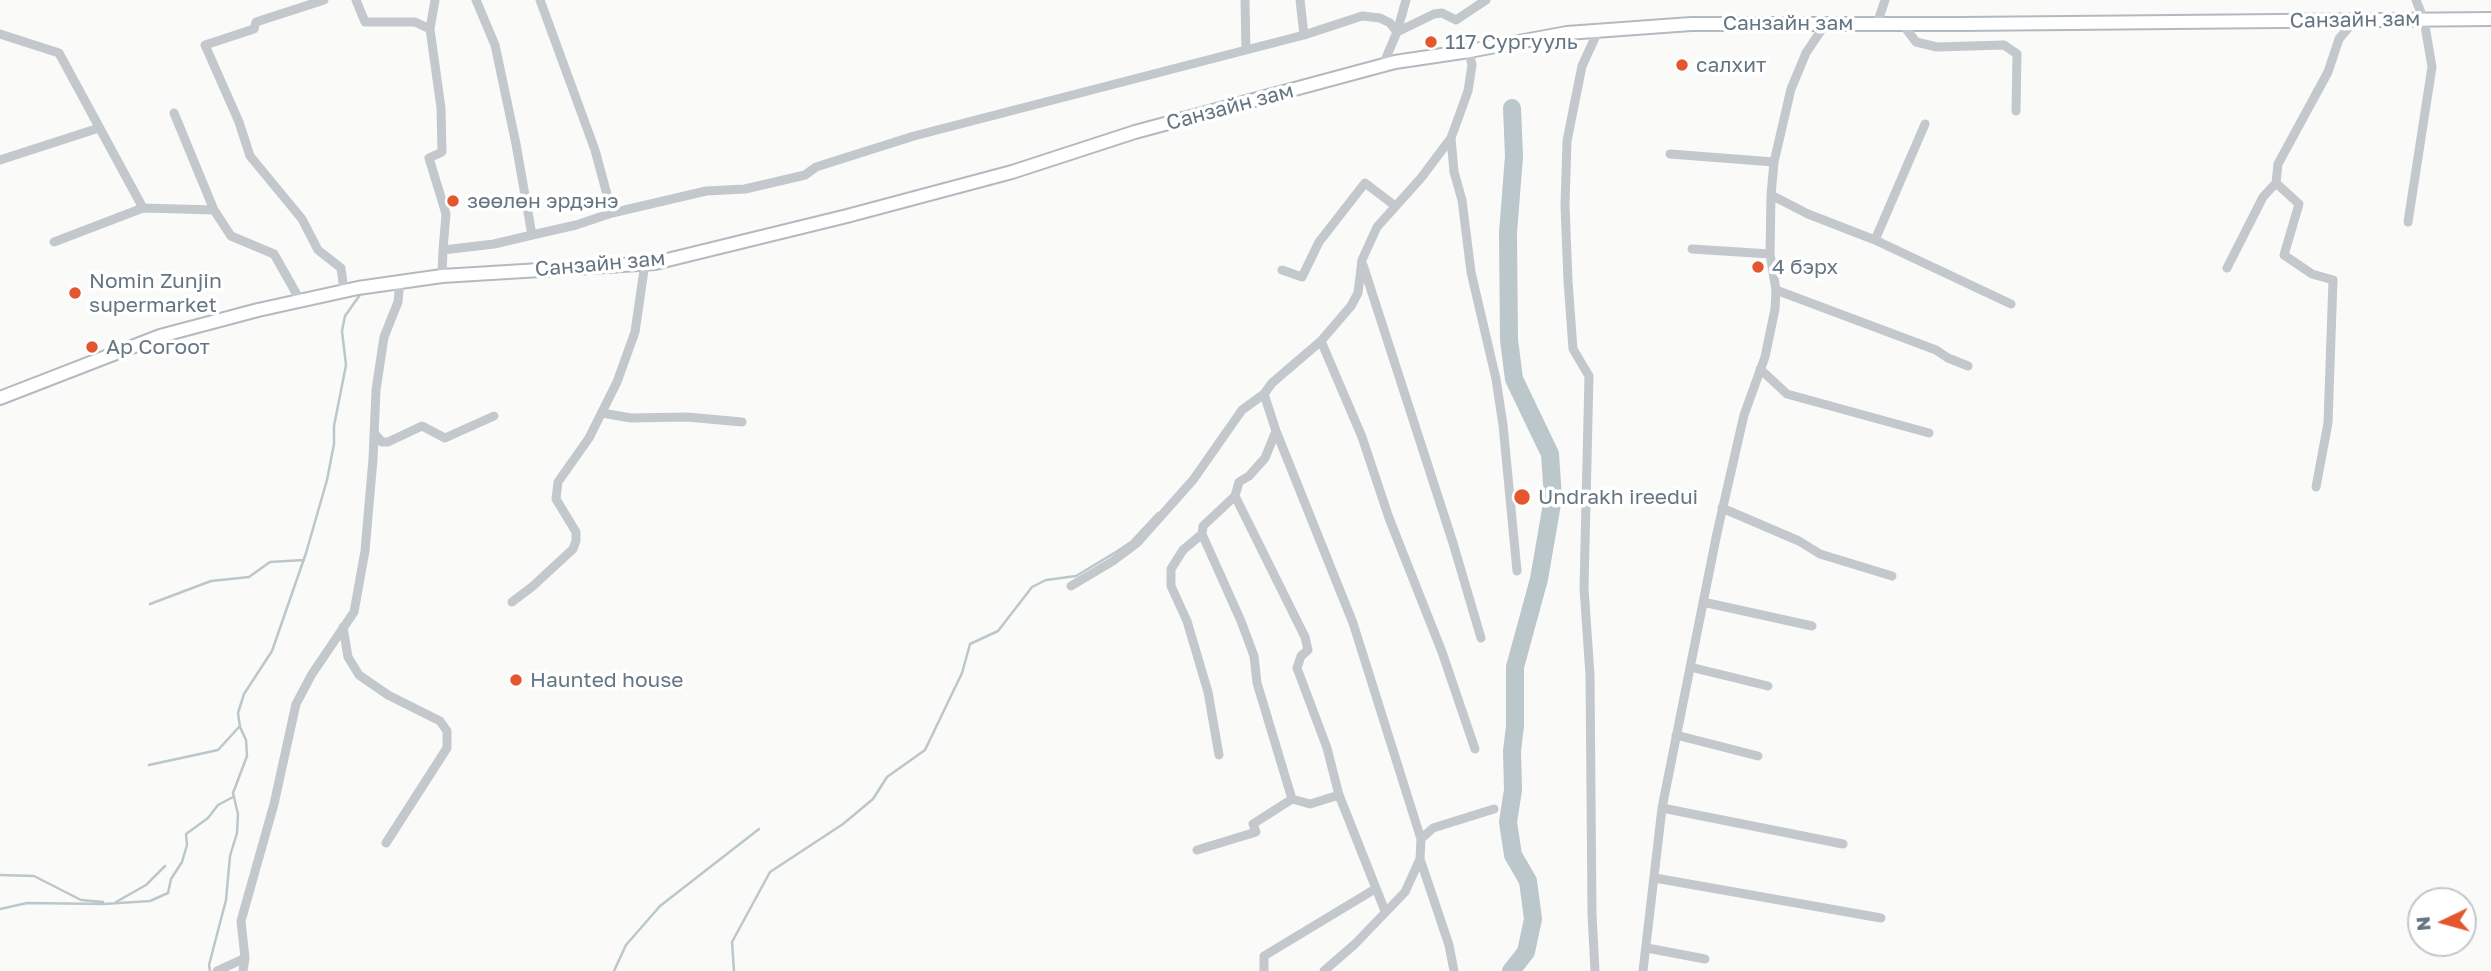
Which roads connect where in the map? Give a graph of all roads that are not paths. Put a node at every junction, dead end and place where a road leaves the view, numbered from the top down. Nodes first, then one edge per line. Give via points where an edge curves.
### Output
1 (324, 0) edge
2 (356, 0) edge
3 (435, 0) edge
4 (477, 0) edge
5 (540, 0) edge
6 (1245, 0) edge
7 (1300, 0) edge
8 (1406, 0) edge
9 (1486, 0) edge
10 (1885, 0) edge
11 (2416, 0) edge
12 (2491, 19) edge
13 (2424, 20) junction
14 (2354, 21) junction
15 (1826, 23) junction
16 (1877, 24) junction
17 (1906, 24) junction
18 (430, 29) junction
19 (1599, 29) junction
20 (1397, 32) junction
21 (0, 34) edge
22 (1304, 35) junction
23 (1246, 50) junction
24 (1469, 51) junction
25 (1383, 65) junction
26 (2016, 111) dead end
27 (174, 113) dead end
28 (1925, 124) dead end
29 (99, 128) junction
30 (1451, 138) junction
31 (1671, 155) dead end
32 (0, 160) edge
33 (1774, 162) junction
34 (2276, 183) junction
35 (1771, 195) junction
36 (1394, 205) junction
37 (143, 208) junction
38 (214, 210) junction
39 (612, 213) junction
40 (2408, 222) dead end
41 (532, 235) junction
42 (1875, 240) junction
43 (54, 242) dead end
44 (1692, 249) dead end
45 (443, 250) junction
46 (1770, 254) junction
47 (1362, 260) junction
48 (645, 263) junction
49 (2227, 268) dead end
50 (1282, 270) dead end
51 (442, 276) junction
52 (400, 281) junction
53 (1776, 290) junction
54 (344, 291) junction
55 (300, 300) junction
56 (2011, 304) dead end
57 (1321, 341) junction
58 (1968, 366) dead end
59 (1760, 369) junction
60 (1264, 394) junction
61 (0, 398) edge
62 (602, 413) junction
63 (494, 416) dead end
64 (742, 422) dead end
65 (1276, 431) junction
66 (374, 433) junction
67 (1929, 433) dead end
68 (2316, 487) dead end
69 (1235, 496) junction
70 (1722, 508) junction
71 (1202, 534) junction
72 (1517, 571) dead end
73 (1892, 576) dead end
74 (1071, 586) dead end
75 (512, 602) dead end
76 (1703, 602) junction
77 (1812, 626) dead end
78 (343, 627) junction
79 (1480, 638) dead end
80 (1690, 667) junction
81 (1768, 686) dead end
82 (1676, 735) junction
83 (1475, 749) dead end
84 (1219, 755) dead end
85 (1758, 757) dead end
86 (1339, 795) junction
87 (1292, 799) junction
88 (1662, 808) junction
89 (1494, 809) dead end
90 (1421, 839) junction
91 (386, 843) dead end
92 (1843, 844) dead end
93 (1197, 850) dead end
94 (1420, 859) junction
95 (1654, 877) junction
96 (1375, 889) junction
97 (1385, 911) junction
98 (1881, 918) dead end
99 (1647, 948) junction
100 (245, 958) junction
101 (1705, 959) dead end
102 (217, 971) edge
103 (243, 971) edge
104 (1264, 971) edge
105 (1324, 971) edge
106 (1454, 971) edge
107 (1595, 971) edge
108 (1643, 971) edge

1 - 54 street via 256,22 254,29 205,46 250,156 302,219 318,250 341,268
2 - 18 street via 365,22 415,22
3 - 18 street
4 - 41 street via 495,45
5 - 39 street via 595,150
6 - 23 street
7 - 22 street
8 - 20 street
9 - 20 street via 1456,20 1434,14
10 - 16 street
11 - 13 street
12 - 13 main road, Санзайн зам
13 - 14 main road, Санзайн зам
13 - 40 street via 2432,67
14 - 17 main road, Санзайн зам
14 - 34 street via 2339,39 2328,72 2278,164
15 - 16 main road, Санзайн зам
15 - 19 main road, Санзайн зам
15 - 33 street via 1806,53 1791,89
16 - 17 main road, Санзайн зам
17 - 26 street via 1916,41 1937,47 2004,45 2017,54
18 - 45 street via 442,152 429,158 446,214
19 - 24 main road, Санзайн зам
19 - 107 street via 1582,66 1567,141 1566,205 1573,349 1589,376 1584,587
20 - 22 street via 1380,18 1362,16
20 - 25 street
21 - 29 street via 59,53
22 - 23 street
23 - 39 street via 914,136 816,167 805,175
24 - 25 main road, Санзайн зам
24 - 30 street via 1468,91
25 - 48 main road, Санзайн зам via 1135,132 987,179
27 - 38 street
28 - 42 street
29 - 32 street
29 - 37 street
30 - 36 street
30 - 72 street via 1471,272 1496,379
31 - 33 street
33 - 35 street
34 - 49 street via 2263,197
34 - 68 street via 2299,204 2284,255 2312,274 2333,280 2328,423
35 - 42 street
35 - 46 street
36 - 47 street via 1377,227
36 - 50 street via 1365,183 1319,242 1302,277
37 - 38 street
37 - 43 street
38 - 55 street via 231,236 274,254
39 - 41 street
41 - 45 street
42 - 56 street
44 - 46 street
45 - 51 street
46 - 53 street
47 - 57 street via 1358,293
47 - 79 street
48 - 51 main road, Санзайн зам
48 - 62 street via 635,331
51 - 52 main road, Санзайн зам
52 - 54 main road, Санзайн зам
52 - 66 street via 398,302 384,337
53 - 58 street
53 - 59 street
54 - 55 main road, Санзайн зам
55 - 61 main road, Санзайн зам via 160,335
57 - 60 street
57 - 83 street via 1362,437
59 - 67 street via 1787,394
59 - 70 street
60 - 65 street
60 - 74 street via 1242,410 1192,480 1138,543
62 - 64 street
62 - 75 street via 558,482 556,499 576,532 573,549
63 - 66 street via 445,438 422,426 388,442
65 - 69 street via 1265,458 1239,482
65 - 90 street via 1353,623
66 - 78 street via 365,551 354,612
69 - 71 street via 1203,526
69 - 86 street via 1308,644 1297,668
70 - 73 street via 1821,554
70 - 76 street
71 - 84 street via 1183,550 1170,576 1208,692
71 - 87 street via 1254,656 1257,683
76 - 77 street
76 - 80 street
78 - 91 street via 348,657 359,675 440,721 447,731 447,748
78 - 100 street via 296,704 241,921
80 - 81 street
80 - 82 street
82 - 85 street
82 - 88 street
86 - 87 street via 1311,804
86 - 96 street
87 - 93 street via 1254,824 1256,832
88 - 92 street
88 - 95 street
89 - 90 street via 1433,828
90 - 94 street
94 - 97 street via 1405,891
94 - 106 street
95 - 98 street
95 - 99 street
96 - 97 street
96 - 104 street via 1264,957
97 - 105 street
99 - 101 street
99 - 108 street
100 - 102 street
100 - 103 street

